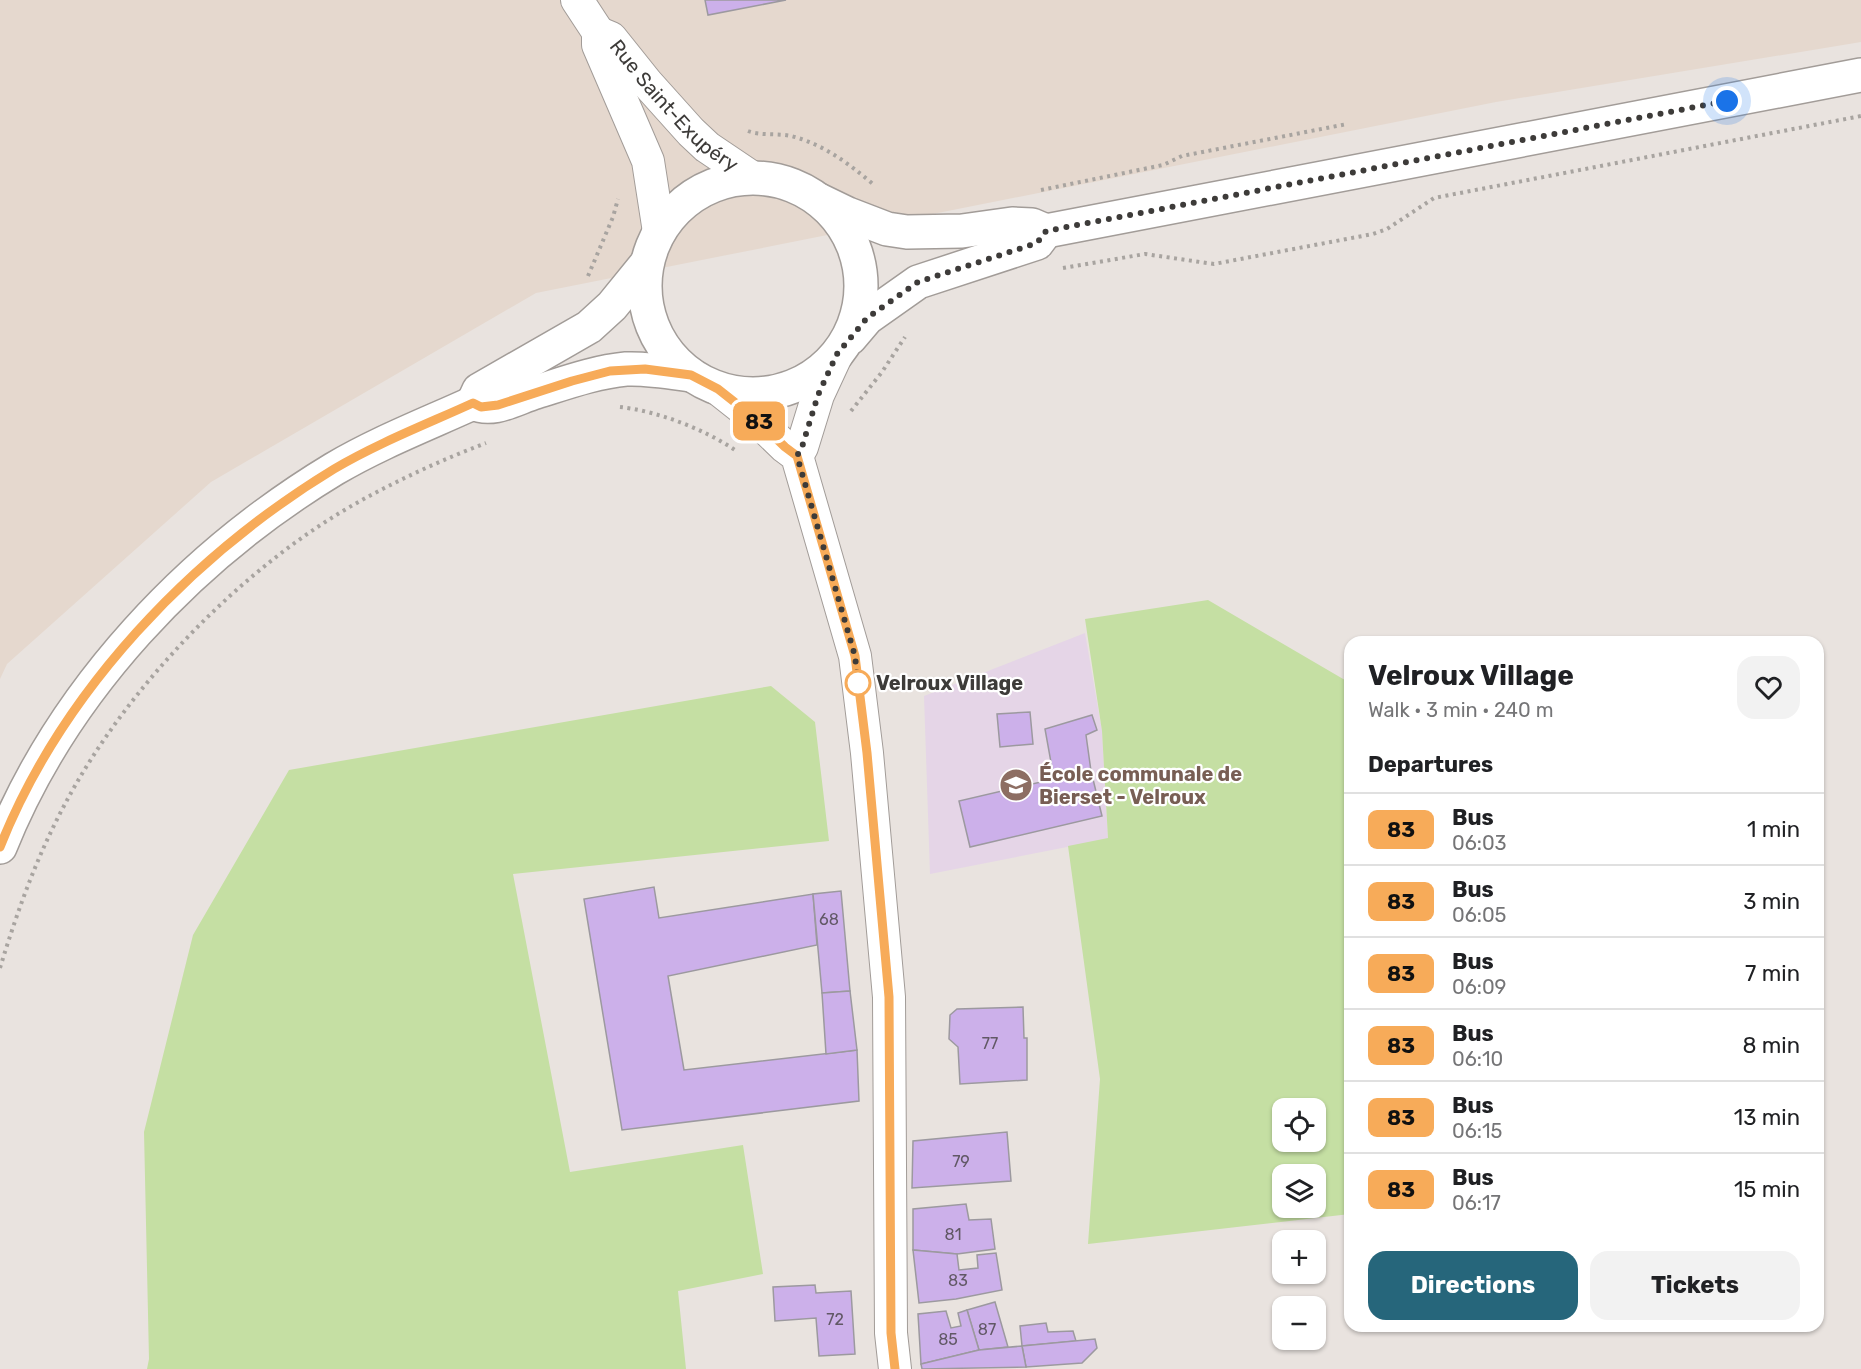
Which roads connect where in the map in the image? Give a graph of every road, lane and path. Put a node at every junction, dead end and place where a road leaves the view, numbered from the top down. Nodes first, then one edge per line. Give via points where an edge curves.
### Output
1 (577, 0) edge
2 (598, 32) junction
3 (1861, 75) edge
4 (1861, 116) edge
5 (1347, 124) dead end
6 (744, 130) dead end
7 (753, 178) junction
8 (876, 187) dead end
9 (619, 191) dead end
10 (1032, 192) dead end
11 (819, 200) junction
12 (1046, 231) junction
13 (659, 232) junction
14 (647, 263) junction
15 (1056, 269) dead end
16 (582, 283) dead end
17 (907, 333) dead end
18 (841, 349) junction
19 (705, 382) junction
20 (473, 403) junction
21 (613, 407) dead end
22 (848, 414) dead end
23 (494, 440) dead end
24 (742, 455) dead end
25 (797, 456) junction
26 (0, 847) edge
27 (0, 968) edge
28 (895, 1369) edge

1 - 2 street, Rue Saint-Exupéry
2 - 7 street, Rue Saint-Exupéry via 610,38 699,140
2 - 13 street, Rue Saint-Exupéry via 598,45 648,161
3 - 12 street
4 - 15 path via 1434,198 1373,234 1214,264 1145,254
5 - 10 path via 1182,156 1163,165
6 - 8 path via 807,141 848,162
7 - 11 street via 799,188
7 - 13 street via 707,188 680,206
9 - 16 path via 595,264
11 - 12 street via 887,229 907,232 963,231 1012,224 1032,225
11 - 18 street via 841,223 855,251 861,282 858,314
12 - 18 street via 1037,243 918,282 867,318
13 - 14 street
14 - 19 street via 645,297 653,329 669,355
14 - 20 street via 589,327 479,390
17 - 22 path
18 - 19 street via 813,376 783,390 751,394
18 - 25 street via 818,395
19 - 20 street via 645,369 610,371 498,405 481,407
19 - 25 street via 756,419
20 - 26 street via 336,468 237,537 189,579 137,632 85,698 27,790
21 - 24 path via 652,413 713,438
23 - 27 path via 419,471 317,528 237,591 178,648 128,707 65,803 36,863
25 - 28 street via 855,656 867,753 889,997 891,1333

